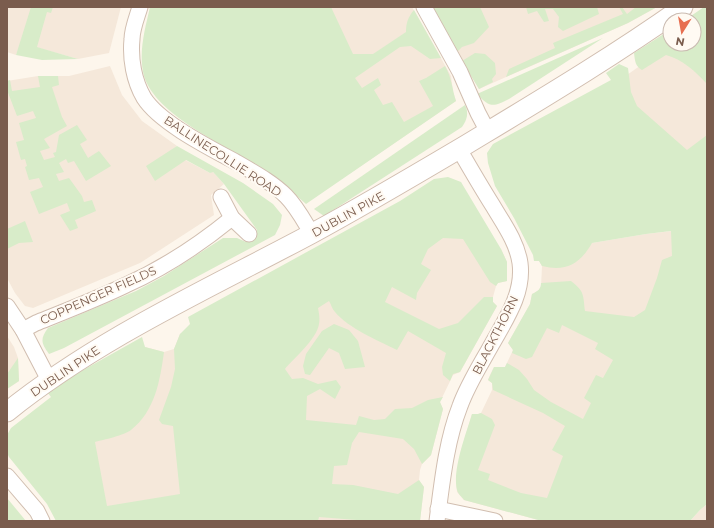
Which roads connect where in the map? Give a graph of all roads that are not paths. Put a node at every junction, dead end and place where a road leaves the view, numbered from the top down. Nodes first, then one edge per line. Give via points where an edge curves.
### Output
1 (140, 7) edge
2 (424, 7) edge
3 (683, 7) edge
4 (488, 132) junction
5 (459, 149) junction
6 (220, 197) dead end
7 (232, 218) junction
8 (249, 234) dead end
9 (312, 234) junction
10 (7, 306) edge
11 (23, 330) junction
12 (49, 380) junction
13 (7, 412) edge
14 (7, 476) edge
15 (438, 515) edge
16 (42, 521) edge
17 (495, 521) edge

1 - 9 street, BALLINECOLLIE ROAD via 132,38 131,57 145,99 165,121 272,184 300,213
2 - 4 street via 460,72
3 - 4 street, DUBLIN PIKE via 627,46
4 - 5 street, DUBLIN PIKE
5 - 9 street, DUBLIN PIKE
5 - 15 street, BLACKTHORN via 508,231 520,262 521,277 516,298 507,318 466,391 460,407 448,450
6 - 7 street
7 - 8 street
7 - 11 street, COPPENGER FIELDS via 189,250 156,270
9 - 12 street, DUBLIN PIKE via 157,315 80,359
10 - 11 street
11 - 12 street
12 - 13 street, DUBLIN PIKE
14 - 16 street via 37,511
15 - 17 street, BLACKTHORN

